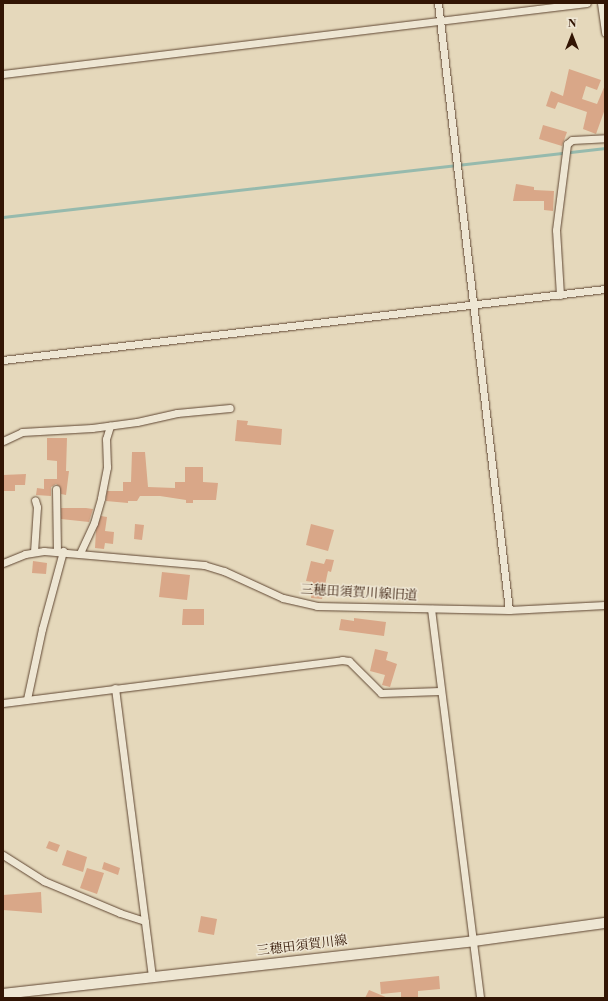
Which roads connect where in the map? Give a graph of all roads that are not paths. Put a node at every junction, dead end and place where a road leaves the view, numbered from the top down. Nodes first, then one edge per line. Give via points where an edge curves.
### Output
1 (438, 3) edge
2 (587, 3) edge
3 (601, 3) edge
4 (440, 22) junction
5 (605, 33) edge
6 (3, 74) edge
7 (605, 138) edge
8 (605, 289) edge
9 (560, 295) junction
10 (474, 306) junction
11 (3, 360) edge
12 (230, 408) dead end
13 (110, 426) junction
14 (3, 441) edge
15 (56, 489) dead end
16 (35, 500) dead end
17 (60, 551) junction
18 (34, 552) junction
19 (80, 553) junction
20 (3, 563) edge
21 (605, 605) edge
22 (430, 608) junction
23 (509, 610) junction
24 (116, 688) junction
25 (440, 691) junction
26 (27, 699) junction
27 (3, 703) edge
28 (3, 854) edge
29 (145, 921) junction
30 (605, 923) edge
31 (473, 941) junction
32 (152, 976) junction
33 (3, 994) edge
34 (480, 998) edge

1 - 4 street
2 - 4 street
3 - 5 street
4 - 6 street
4 - 10 street
7 - 9 street via 572,140 567,144 556,230
8 - 9 street
9 - 10 street
10 - 11 street
10 - 23 street
12 - 13 street via 177,413
13 - 14 street via 22,432
13 - 19 street via 106,439 107,467 101,498 94,523
15 - 17 street
16 - 18 street via 37,507
17 - 18 street, 三穂田須賀川線旧道
17 - 19 street, 三穂田須賀川線旧道
17 - 26 street
18 - 20 street, 三穂田須賀川線旧道
19 - 22 street, 三穂田須賀川線旧道 via 213,567 297,603
21 - 23 street, 三穂田須賀川線旧道
22 - 23 street, 三穂田須賀川線旧道
22 - 25 street
24 - 25 street via 342,660 349,661 381,692
24 - 26 street
24 - 29 street
25 - 31 street
26 - 27 street
28 - 29 street via 44,881
29 - 32 street
30 - 31 main road, 三穂田須賀川線
31 - 32 main road, 三穂田須賀川線
31 - 34 street
32 - 33 main road, 三穂田須賀川線

